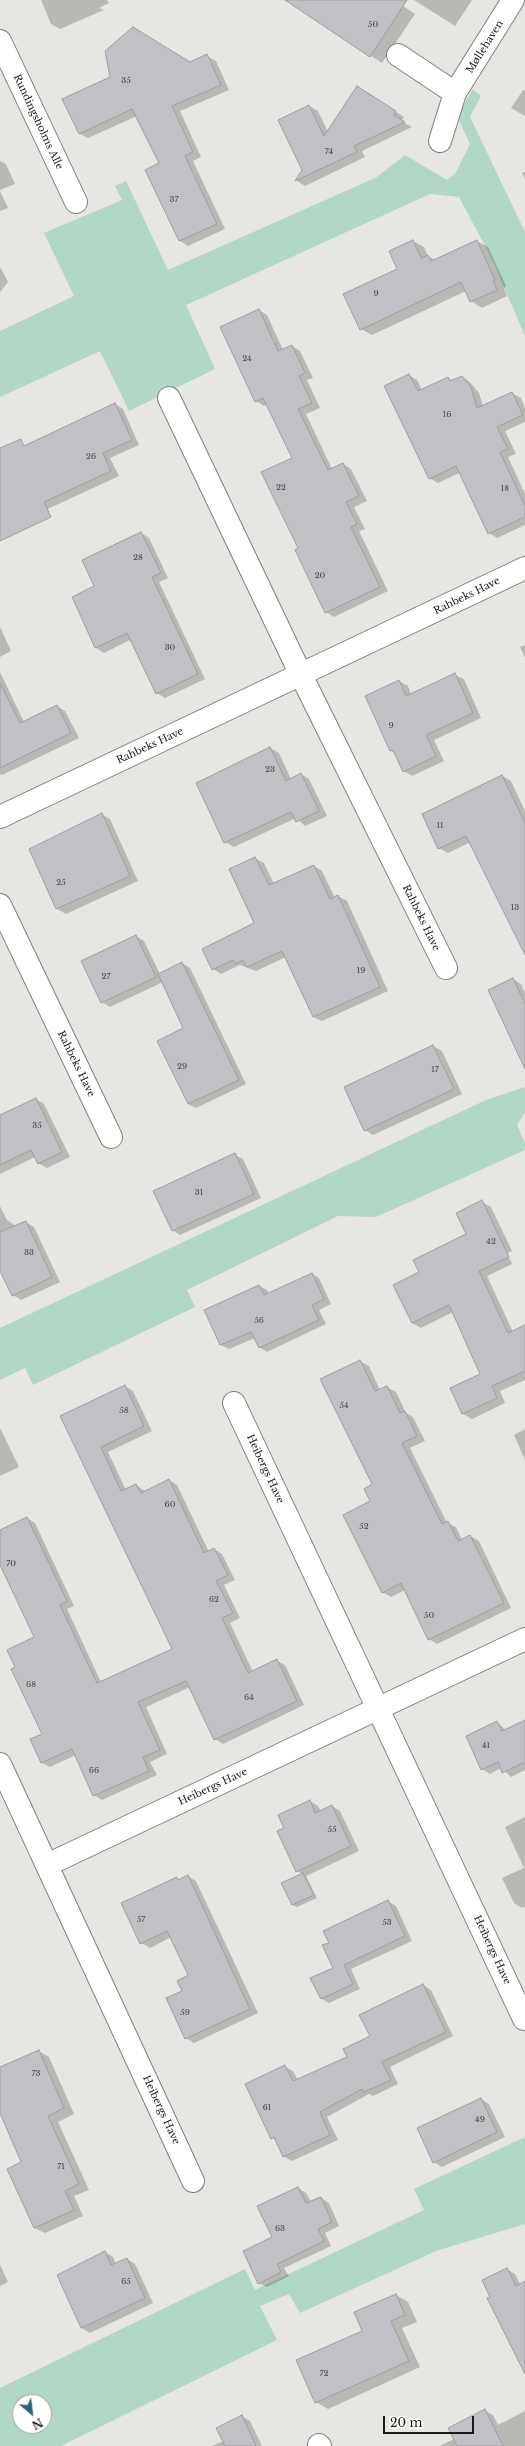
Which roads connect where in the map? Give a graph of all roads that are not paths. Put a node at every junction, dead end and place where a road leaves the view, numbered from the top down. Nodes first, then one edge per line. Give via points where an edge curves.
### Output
1 (513, 0) edge
2 (0, 41) edge
3 (398, 55) dead end
4 (456, 93) junction
5 (440, 141) dead end
6 (76, 202) dead end
7 (169, 398) dead end
8 (525, 568) edge
9 (300, 675) junction
10 (0, 817) edge
11 (0, 904) edge
12 (446, 968) dead end
13 (111, 1137) dead end
14 (234, 1404) dead end
15 (525, 1639) edge
16 (378, 1708) junction
17 (0, 1764) edge
18 (47, 1865) junction
19 (524, 2019) dead end
20 (193, 2181) dead end

1 - 4 street, Møllehaven
2 - 6 street, Rundingsholms Alle
3 - 4 street
4 - 5 street, Møllehaven
7 - 9 street, Rahbeks Have
8 - 9 street, Rahbeks Have
9 - 10 street, Rahbeks Have
9 - 12 street, Rahbeks Have
11 - 13 street, Rahbeks Have
14 - 16 street, Heibergs Have
15 - 16 street, Heibergs Have
16 - 18 street, Heibergs Have
16 - 19 street, Heibergs Have
17 - 18 street, Heibergs Have
18 - 20 street, Heibergs Have

